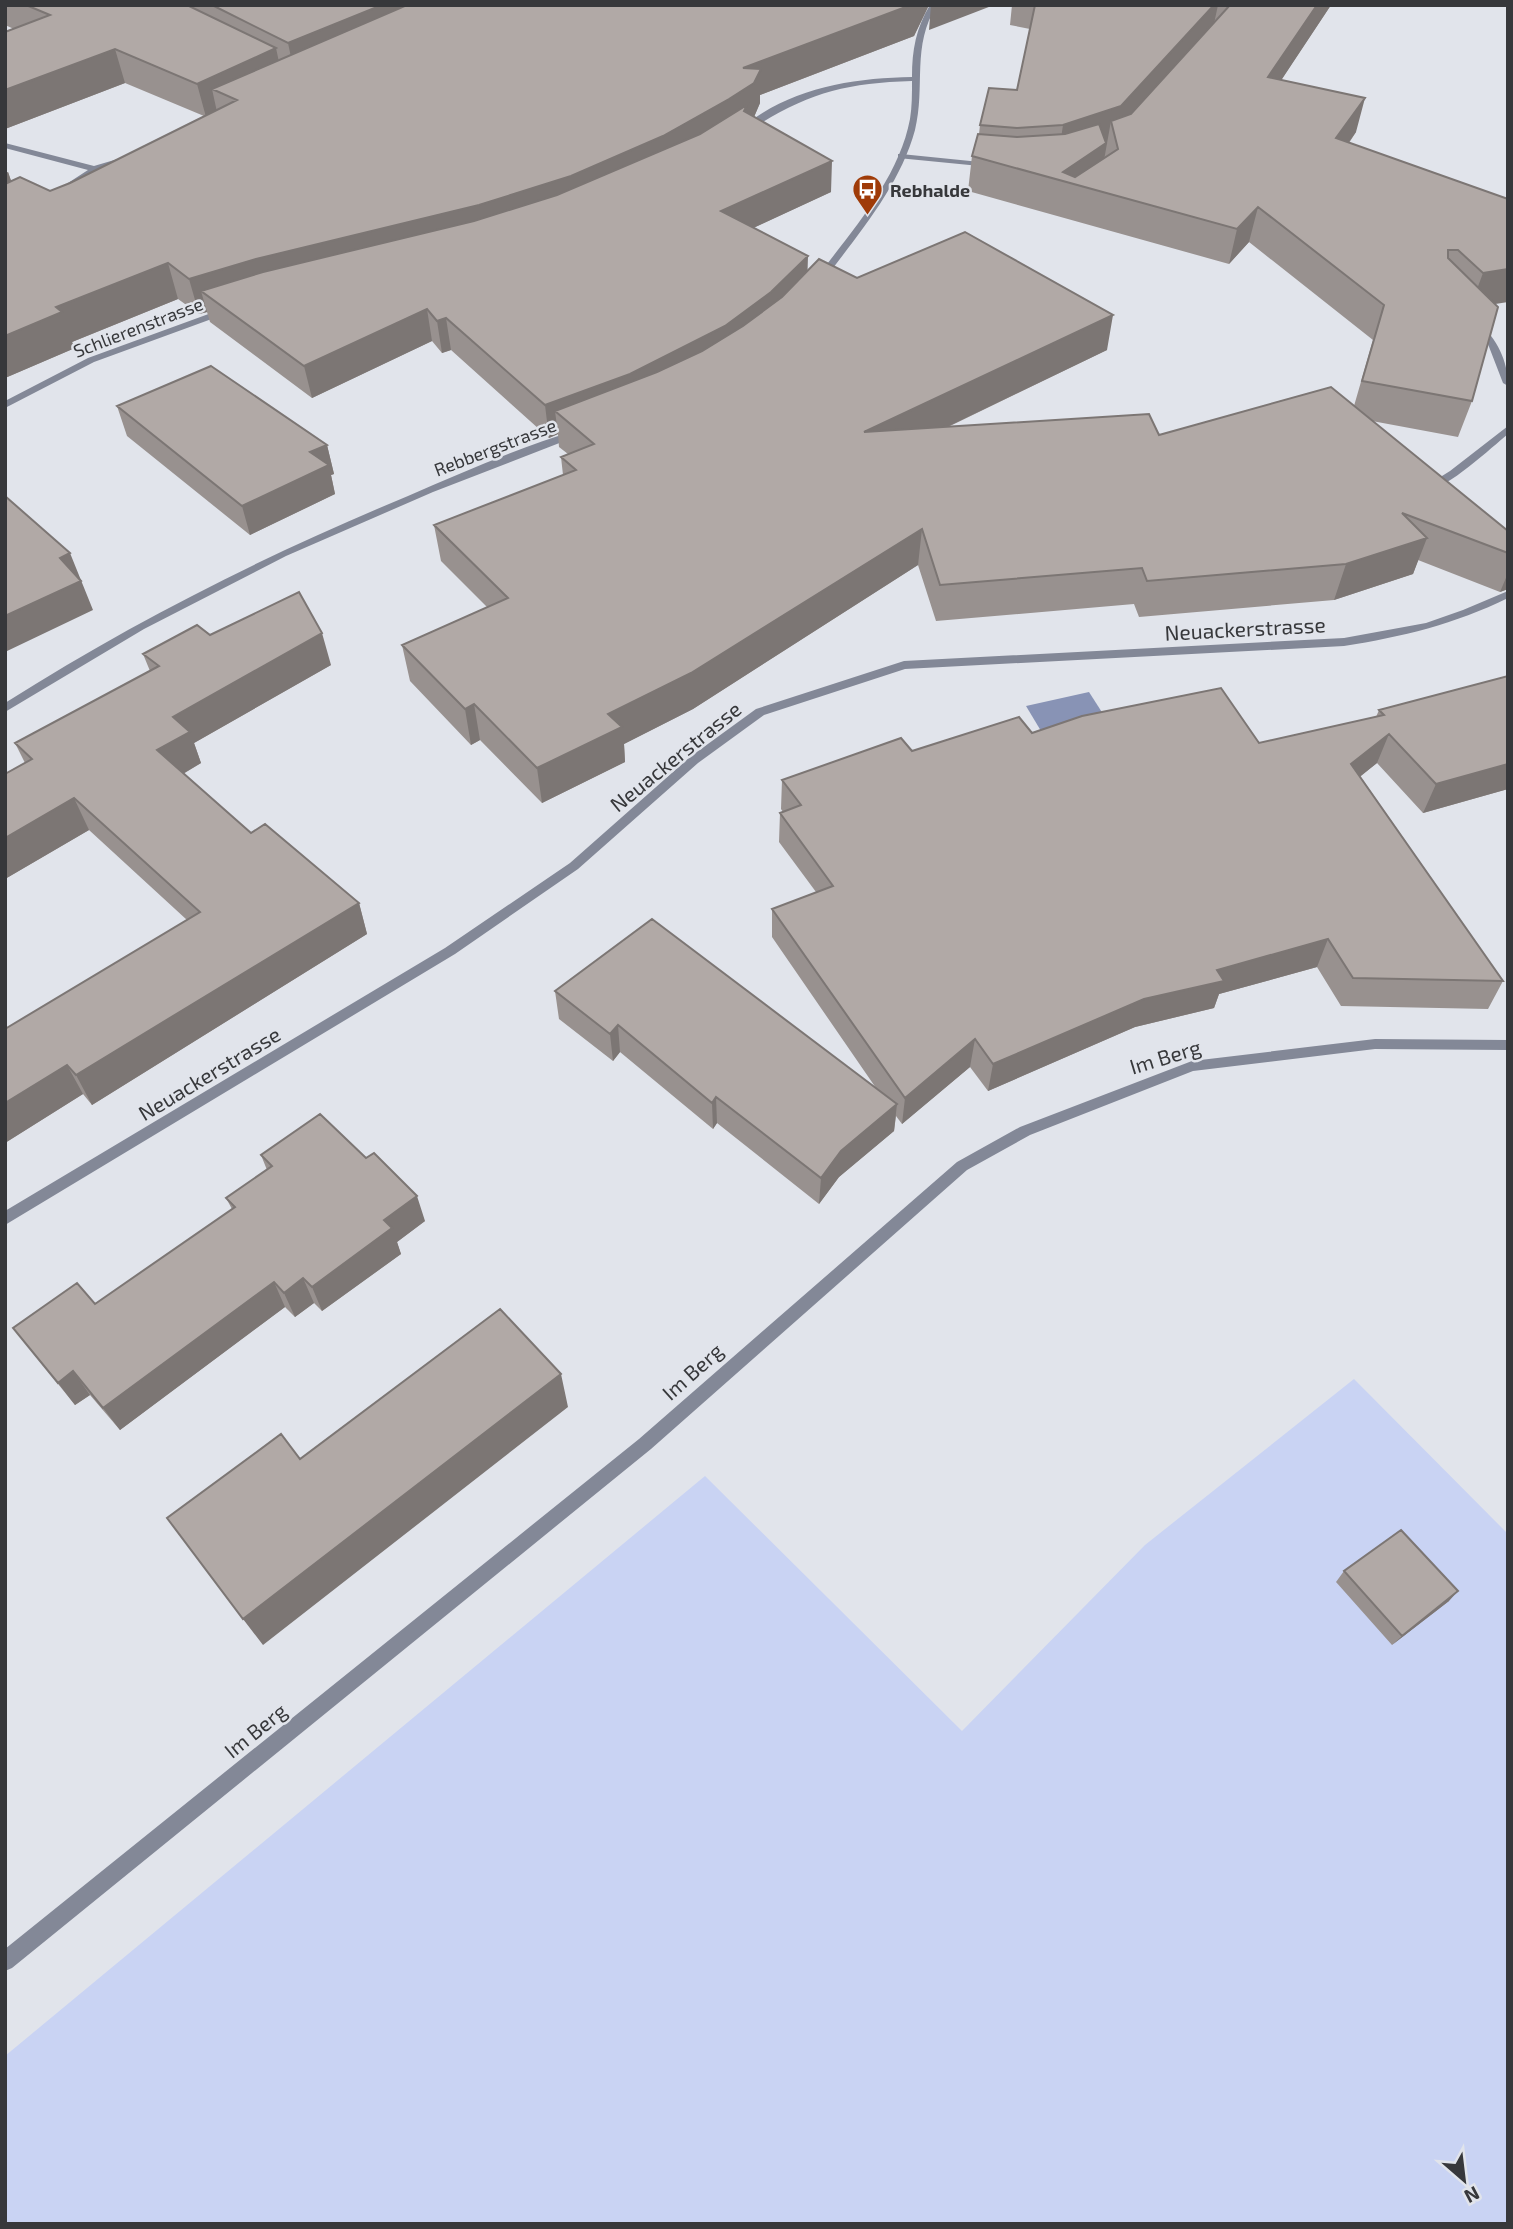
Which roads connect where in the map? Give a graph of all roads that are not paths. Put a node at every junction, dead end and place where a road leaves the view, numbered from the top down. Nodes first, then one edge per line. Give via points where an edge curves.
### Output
1 (934, 5) edge
2 (916, 79) junction
3 (734, 136) edge
4 (5, 145) edge
5 (134, 156) edge
6 (901, 156) junction
7 (1001, 166) edge
8 (94, 169) junction
9 (64, 191) edge
10 (813, 289) edge
11 (238, 307) edge
12 (1470, 318) edge
13 (1508, 383) edge
14 (5, 405) edge
15 (1508, 429) edge
16 (585, 430) edge
17 (1428, 488) edge
18 (1508, 594) edge
19 (5, 708) edge
20 (1508, 1045) edge
21 (5, 1219) edge
22 (5, 1961) edge

1 - 2 street via 919,32
2 - 3 street via 847,82 824,88 783,104
2 - 6 street via 916,116
4 - 8 street
5 - 8 street
6 - 7 street
6 - 10 street via 867,216
8 - 9 street
11 - 14 street, Schlierenstrasse via 91,360
12 - 13 street via 1490,338
15 - 17 street
16 - 19 street, Rebbergstrasse via 356,520 123,637
18 - 21 street, Neuackerstrasse via 1465,617 1344,642 904,665 760,712 694,760 574,866 450,951
20 - 22 street, Im Berg via 1375,1044 1192,1066 1025,1131 962,1166 645,1444

